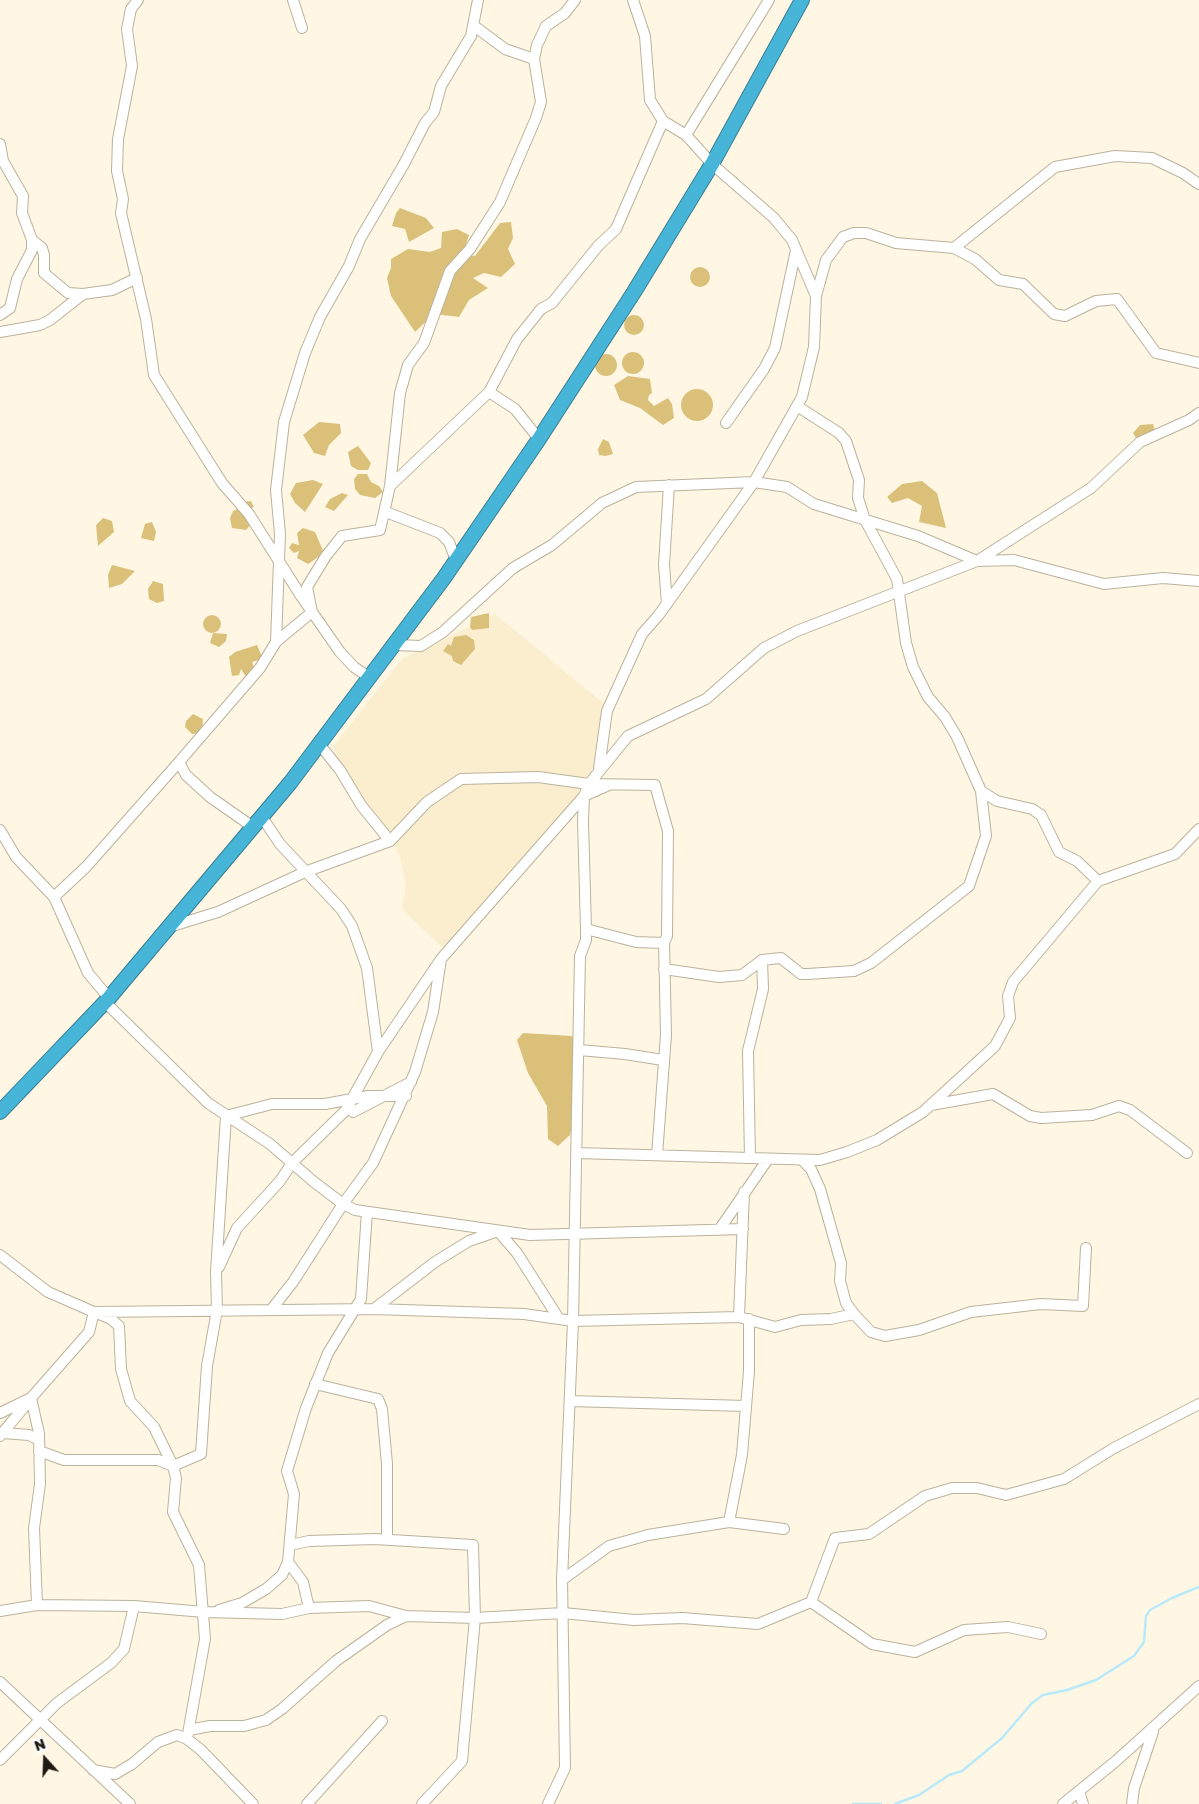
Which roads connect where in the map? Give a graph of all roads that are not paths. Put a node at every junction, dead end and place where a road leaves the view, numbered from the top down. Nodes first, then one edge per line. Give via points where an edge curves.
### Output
1 (138, 0) edge
2 (293, 0) edge
3 (478, 0) edge
4 (575, 0) edge
5 (633, 0) edge
6 (769, 0) edge
7 (802, 0) edge
8 (473, 25) junction
9 (302, 28) dead end
10 (534, 59) junction
11 (663, 121) junction
12 (686, 135) junction
13 (0, 144) edge
14 (712, 164) junction
15 (1199, 184) edge
16 (32, 240) junction
17 (954, 248) junction
18 (796, 250) junction
19 (137, 278) junction
20 (83, 294) junction
21 (816, 296) junction
22 (0, 315) edge
23 (0, 332) edge
24 (1199, 363) edge
25 (489, 392) junction
26 (797, 406) junction
27 (1199, 412) edge
28 (726, 422) dead end
29 (540, 439) junction
30 (754, 482) junction
31 (668, 485) junction
32 (390, 486) junction
33 (386, 512) junction
34 (865, 520) junction
35 (278, 557) junction
36 (456, 560) junction
37 (977, 561) junction
38 (1199, 581) edge
39 (900, 593) junction
40 (666, 604) junction
41 (312, 612) junction
42 (276, 642) junction
43 (395, 645) junction
44 (370, 678) junction
45 (320, 744) junction
46 (179, 762) junction
47 (599, 769) junction
48 (589, 784) junction
49 (613, 784) junction
50 (981, 791) junction
51 (584, 796) junction
52 (257, 822) junction
53 (0, 830) edge
54 (1199, 830) edge
55 (390, 841) junction
56 (0, 844) edge
57 (11, 849) junction
58 (305, 872) junction
59 (1098, 881) junction
60 (54, 897) junction
61 (169, 927) junction
62 (586, 930) junction
63 (664, 943) junction
64 (441, 959) junction
65 (762, 960) junction
66 (664, 969) junction
67 (107, 1000) junction
68 (579, 1050) junction
69 (378, 1052) junction
70 (663, 1060) junction
71 (411, 1082) junction
72 (384, 1096) junction
73 (406, 1096) junction
74 (353, 1098) junction
75 (6, 1099) edge
76 (930, 1105) junction
77 (0, 1112) edge
78 (353, 1112) dead end
79 (226, 1116) junction
80 (576, 1153) junction
81 (1187, 1153) dead end
82 (657, 1155) junction
83 (750, 1158) junction
84 (768, 1159) junction
85 (802, 1160) junction
86 (292, 1163) junction
87 (744, 1192) junction
88 (343, 1204) junction
89 (367, 1212) junction
90 (744, 1228) junction
91 (720, 1230) junction
92 (498, 1232) junction
93 (573, 1232) junction
94 (1086, 1248) dead end
95 (0, 1255) edge
96 (216, 1272) junction
97 (374, 1309) junction
98 (217, 1310) junction
99 (271, 1310) junction
100 (356, 1310) junction
101 (94, 1312) junction
102 (854, 1314) junction
103 (744, 1318) junction
104 (559, 1319) junction
105 (572, 1321) junction
106 (316, 1384) junction
107 (31, 1398) junction
108 (570, 1402) junction
109 (1199, 1404) edge
110 (746, 1406) junction
111 (0, 1413) edge
112 (1, 1435) edge
113 (39, 1445) junction
114 (174, 1466) junction
115 (729, 1522) junction
116 (784, 1529) dead end
117 (387, 1539) junction
118 (290, 1545) junction
119 (288, 1562) junction
120 (562, 1580) junction
121 (811, 1602) junction
122 (37, 1605) junction
123 (134, 1606) junction
124 (309, 1608) junction
125 (0, 1611) edge
126 (208, 1612) junction
127 (563, 1613) junction
128 (406, 1616) junction
129 (475, 1618) junction
130 (1041, 1634) dead end
131 (0, 1682) edge
132 (1199, 1686) edge
133 (39, 1719) junction
134 (382, 1721) dead end
135 (1152, 1728) junction
136 (188, 1734) junction
137 (0, 1760) edge
138 (93, 1770) junction
139 (1079, 1791) junction
140 (130, 1804) edge
141 (253, 1804) edge
142 (307, 1804) edge
143 (422, 1804) edge
144 (548, 1804) edge
145 (1063, 1804) edge
146 (1083, 1804) edge
147 (1132, 1804) edge

1 - 19 street via 131,9 127,28 132,66 118,139 117,171 123,199 121,213
2 - 9 street
3 - 8 street
4 - 10 street via 565,13 546,26 536,45
5 - 11 street via 645,36 650,100
6 - 12 street
7 - 14 highway
8 - 10 street via 505,49
8 - 35 street via 471,36 440,86 434,112 360,239 305,354 284,422 276,490 280,534
10 - 32 street via 541,102 536,118 500,202 470,249 450,272 424,343 408,365 400,392
11 - 12 street
11 - 25 street via 616,229 517,339
12 - 14 street
13 - 16 street via 3,161 23,196 22,213
14 - 18 street via 774,218
14 - 29 highway
15 - 17 street via 1152,158 1115,156 1055,168
16 - 20 street via 42,248 44,273 49,280 68,293
16 - 22 street via 32,250 17,279 10,308
17 - 21 street via 896,243 866,233 854,233 843,238 826,260
17 - 24 street via 975,259 999,280 1023,284 1054,314 1065,316 1096,301 1117,299 1156,353
18 - 21 street
18 - 28 street via 775,348
19 - 20 street via 112,290
19 - 35 street via 154,376 222,483 249,514
20 - 23 street via 40,325
21 - 26 street via 814,347
25 - 29 street via 515,409
25 - 32 street
26 - 30 street
26 - 34 street via 846,441 859,480 858,498
27 - 37 street via 1189,420 1140,442 1091,488
29 - 36 highway
30 - 31 street
30 - 34 street via 787,487 814,504
30 - 40 street
31 - 40 street via 664,565
31 - 43 street via 636,487 602,503 552,545 513,568 443,632 421,646
32 - 33 street
33 - 36 street via 440,533 449,542
33 - 41 street via 380,530 342,536 326,556 307,588
34 - 37 street via 918,536
34 - 39 street via 897,579
35 - 41 street
35 - 42 street
36 - 43 highway
37 - 38 street via 1014,560 1104,584 1163,578
37 - 39 street
39 - 47 street via 797,631 764,648 706,699 628,736
39 - 50 street via 906,643 913,667 928,697 957,737
40 - 47 street via 642,634 618,684 607,712
41 - 42 street
41 - 44 street via 340,652
42 - 46 street via 260,668
43 - 44 highway
44 - 45 highway
45 - 52 highway
45 - 55 street
46 - 52 street via 186,775 210,797
46 - 60 street via 86,867
47 - 48 street
48 - 49 street
48 - 51 street
48 - 55 street via 538,777 461,779 427,802
49 - 51 street
49 - 63 street via 656,785 668,831 667,936
50 - 59 street via 997,801 1041,815 1059,852 1077,861
50 - 65 street via 986,836 969,886 870,964 854,970 801,974 781,958
51 - 62 street
51 - 64 street
52 - 58 street
52 - 61 highway
53 - 57 street
54 - 59 street via 1175,854
55 - 58 street
56 - 57 street
57 - 60 street
58 - 61 street via 218,912
58 - 69 street via 341,909 352,926 367,968
59 - 76 street via 1013,982 1008,996 1010,1018 995,1046
60 - 67 street via 88,973
61 - 67 highway
62 - 63 street via 636,942
62 - 68 street via 580,956
63 - 66 street
64 - 69 street
64 - 71 street via 433,1012
65 - 66 street via 742,975 719,977
65 - 83 street via 763,989 748,1051
66 - 70 street via 666,1035
67 - 75 highway
67 - 79 street via 208,1103
68 - 70 street
68 - 80 street
69 - 74 street
70 - 82 street
71 - 72 street
71 - 73 street
72 - 73 street
72 - 74 street
72 - 78 street
73 - 88 street via 373,1163
74 - 79 street via 325,1104 272,1104
74 - 86 street via 346,1110
75 - 77 highway
76 - 81 street via 993,1094 1030,1116 1041,1118 1092,1115 1119,1106 1130,1110
76 - 85 street via 899,1128 869,1143 820,1160
79 - 86 street via 270,1144
79 - 96 street
80 - 82 street
80 - 93 street
82 - 83 street
83 - 84 street
84 - 85 street
84 - 87 street
85 - 102 street via 811,1169 820,1189 841,1263 840,1280 846,1303
86 - 88 street
86 - 96 street via 237,1228
87 - 90 street
87 - 91 street
88 - 89 street
88 - 99 street
89 - 92 street
89 - 100 street via 361,1299
90 - 91 street
90 - 103 street
91 - 93 street
92 - 93 street via 530,1235
92 - 97 street via 469,1241 435,1262
92 - 104 street via 517,1253
93 - 105 street
94 - 102 street via 1083,1306 1041,1304 971,1312 919,1330 885,1336 872,1332
95 - 101 street via 48,1292
96 - 98 street
97 - 100 street
97 - 104 street via 524,1314
98 - 99 street
98 - 101 street
98 - 114 street via 208,1366 201,1454
99 - 100 street
100 - 106 street via 328,1353
101 - 107 street via 90,1332
101 - 114 street via 118,1326 121,1369 130,1400 154,1427
102 - 103 street via 802,1320 775,1327
103 - 105 street
103 - 110 street
104 - 105 street
105 - 108 street
106 - 117 street via 378,1399 382,1409 387,1464
106 - 118 street via 286,1471 294,1494
107 - 111 street
107 - 112 street
107 - 113 street
108 - 110 street
108 - 120 street
109 - 121 street via 1114,1448 1064,1479 1006,1495 977,1488 952,1488 925,1496 869,1534 835,1538
110 - 115 street via 742,1455
112 - 113 street via 29,1435
113 - 114 street via 64,1460 158,1460
113 - 122 street via 40,1484 34,1528
114 - 126 street via 173,1512 199,1565
115 - 116 street
115 - 120 street via 648,1535 609,1546
117 - 118 street
117 - 129 street via 472,1545
118 - 119 street
119 - 124 street via 302,1582
119 - 126 street via 282,1575 266,1589 242,1603
120 - 127 street
121 - 127 street via 758,1624 682,1618 634,1620
121 - 130 street via 872,1644 915,1652 964,1630 1008,1627
122 - 123 street
122 - 125 street
123 - 126 street
123 - 133 street via 124,1649 111,1663
124 - 126 street via 282,1614
124 - 128 street via 369,1606
126 - 136 street
127 - 129 street
127 - 144 street via 565,1768
128 - 129 street
128 - 136 street via 336,1661 266,1720 244,1726 210,1726
129 - 143 street via 462,1760
131 - 133 street
132 - 135 street
133 - 137 street
133 - 138 street
134 - 142 street
135 - 139 street
135 - 147 street
136 - 138 street via 158,1742 115,1774
136 - 141 street
138 - 140 street
139 - 145 street
139 - 146 street

